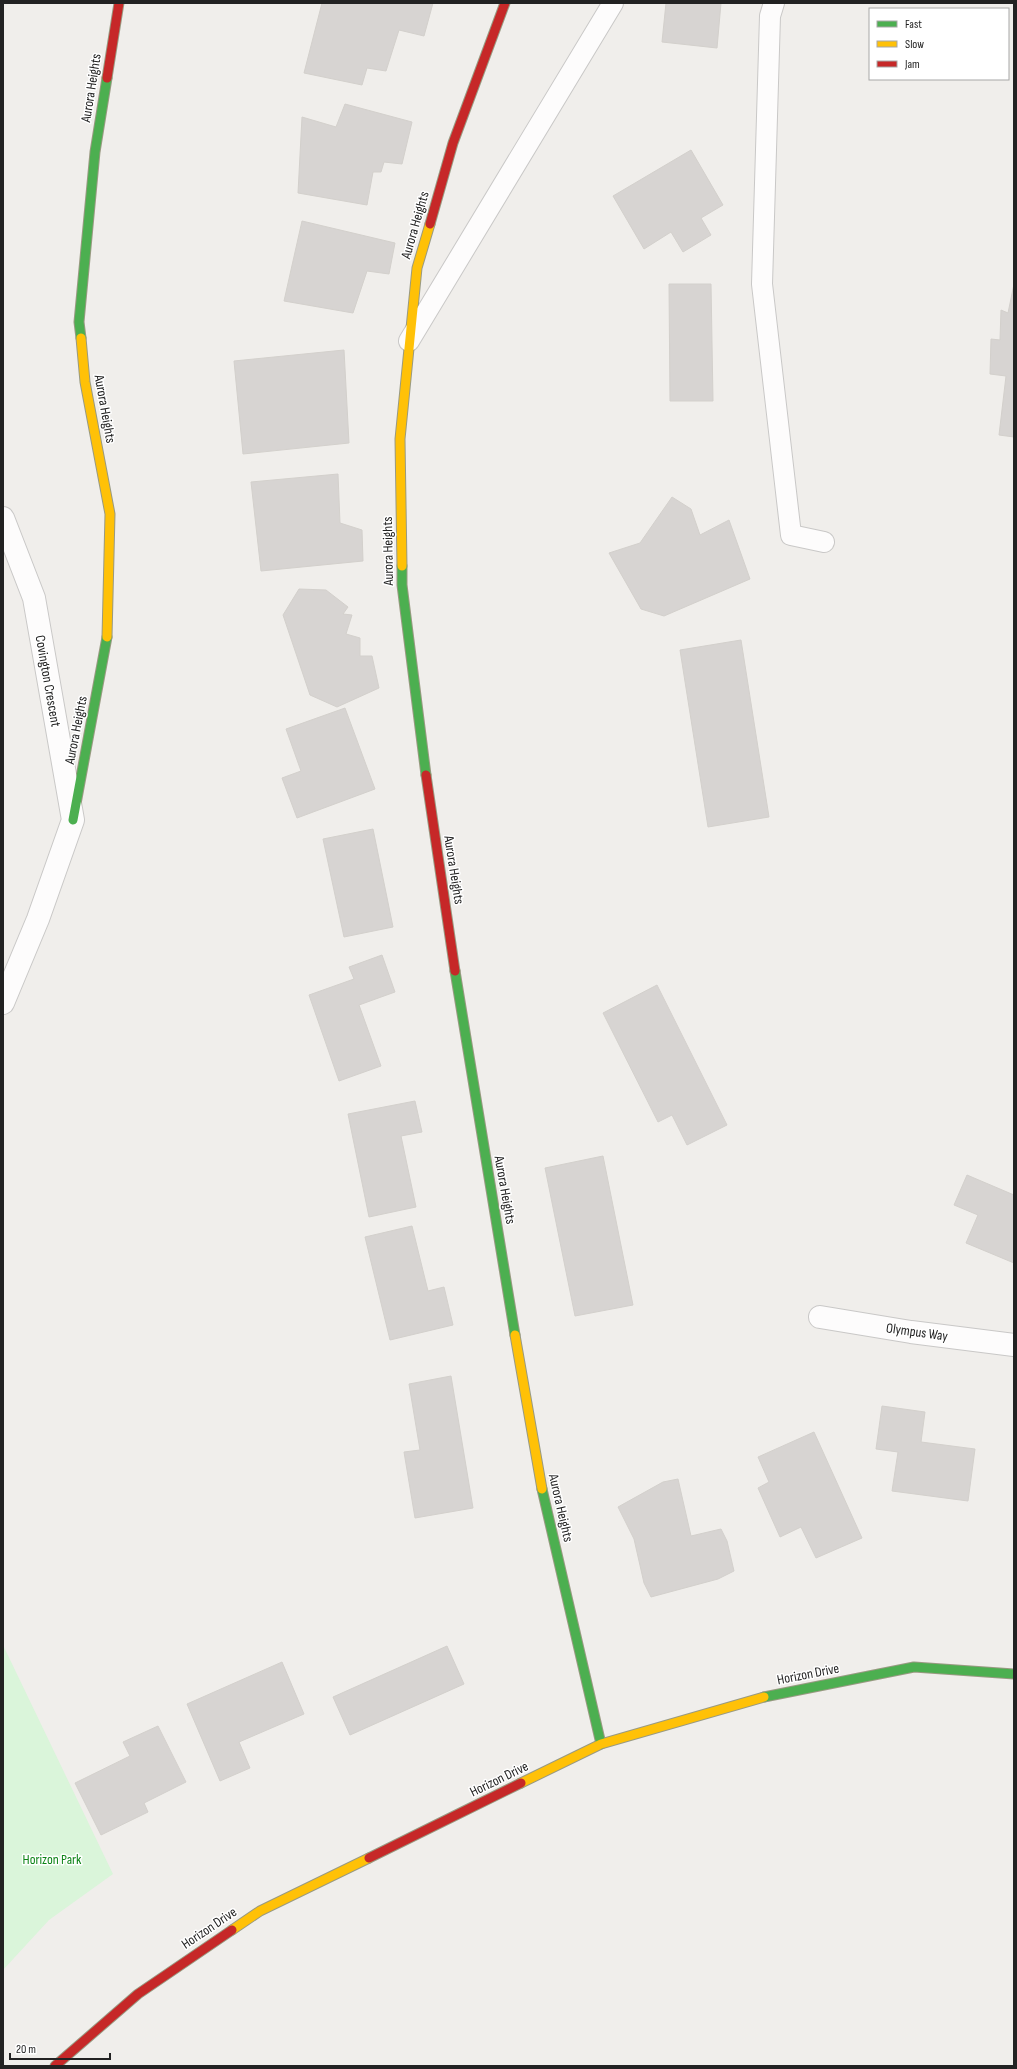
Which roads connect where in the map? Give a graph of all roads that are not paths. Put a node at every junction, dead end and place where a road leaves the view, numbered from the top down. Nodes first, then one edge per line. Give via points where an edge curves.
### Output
1 (119, 3) edge
2 (505, 3) edge
3 (613, 3) edge
4 (774, 3) edge
5 (409, 341) junction
6 (3, 518) edge
7 (824, 542) dead end
8 (73, 820) junction
9 (3, 1003) edge
10 (820, 1317) dead end
11 (1014, 1345) edge
12 (1014, 1674) edge
13 (601, 1744) junction
14 (55, 2066) edge

1 - 8 street, Aurora Heights via 95,152 79,322 85,382 110,514 107,641
2 - 5 street, Aurora Heights via 453,143 416,268
3 - 5 lane
4 - 7 lane via 770,16 762,284 791,534
5 - 13 street, Aurora Heights via 400,439 402,585 430,808 461,1012 537,1465
6 - 8 street, Covington Crescent via 34,598
8 - 9 street, Covington Crescent via 38,919
10 - 11 street, Olympus Way
12 - 13 street, Horizon Drive via 914,1667 779,1693
13 - 14 street, Horizon Drive via 260,1910 138,1994

